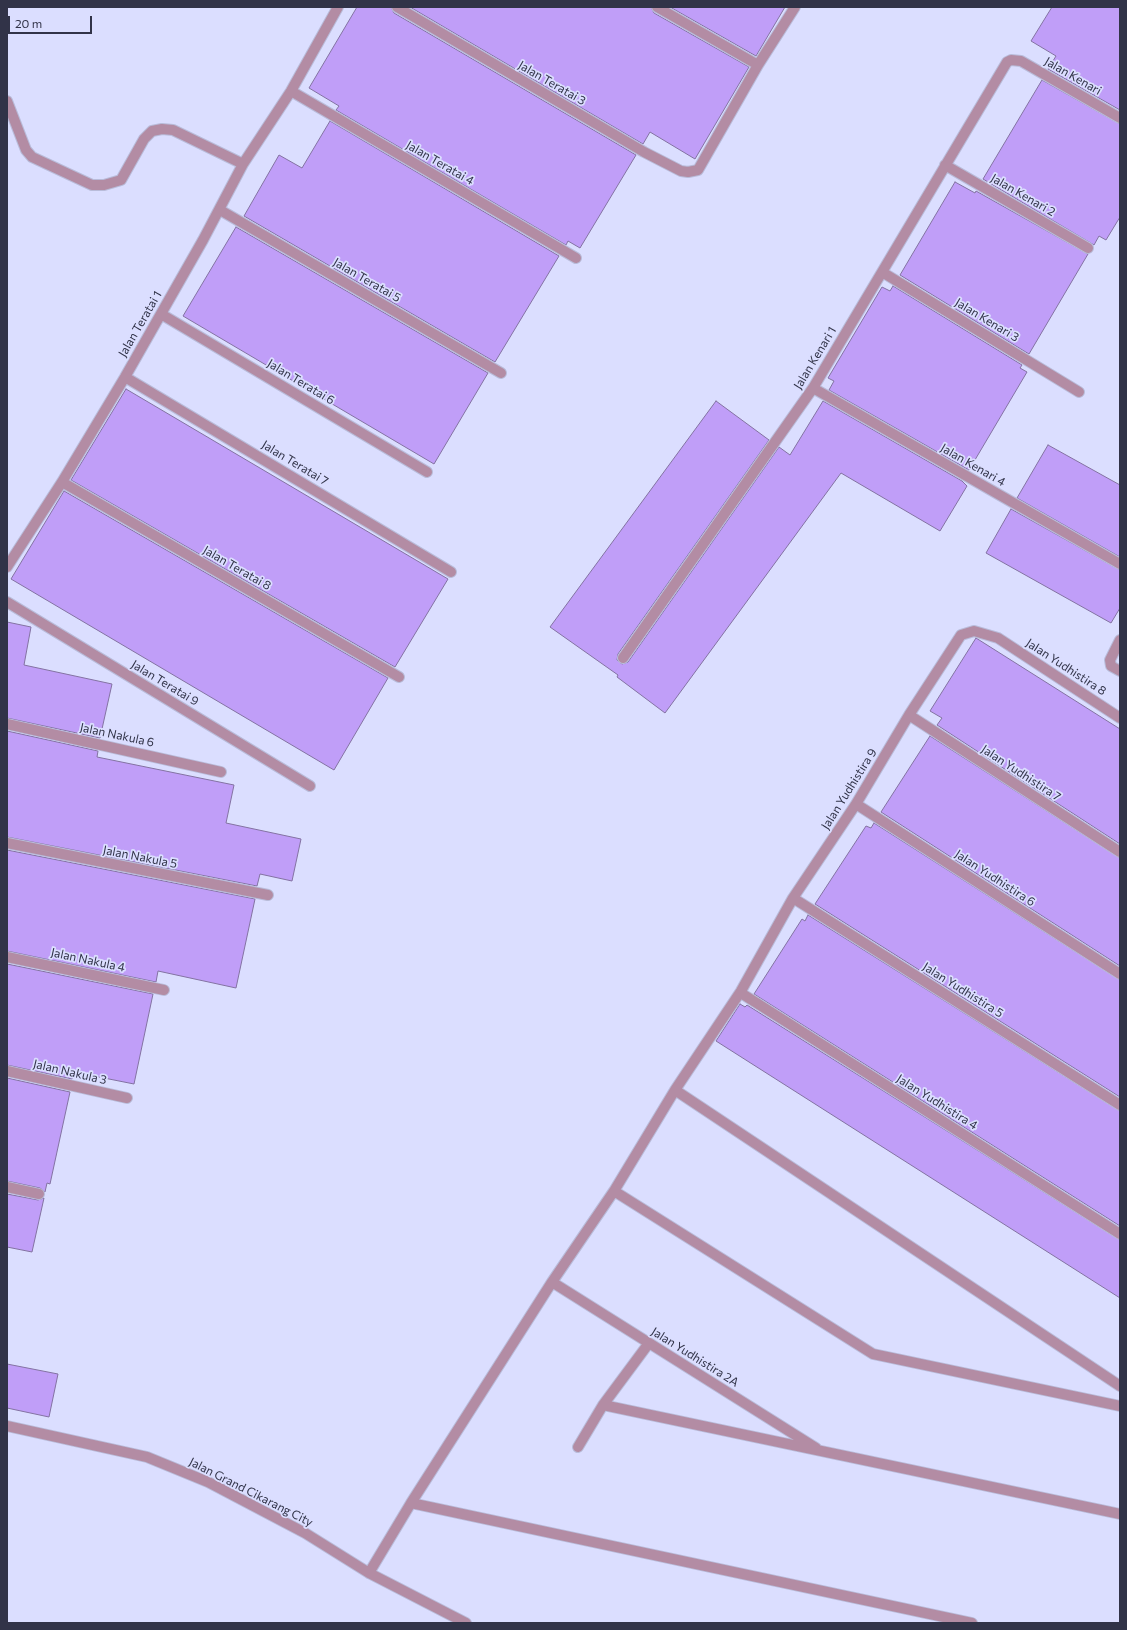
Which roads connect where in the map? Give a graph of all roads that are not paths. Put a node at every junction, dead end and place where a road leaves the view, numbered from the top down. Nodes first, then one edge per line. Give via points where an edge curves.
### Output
1 (338, 7) edge
2 (397, 7) edge
3 (658, 7) edge
4 (795, 7) edge
5 (1011, 60) joint
6 (758, 65) junction
7 (291, 91) junction
8 (7, 101) edge
9 (1120, 118) edge
10 (243, 164) junction
11 (945, 165) junction
12 (220, 210) junction
13 (1088, 248) dead end
14 (576, 258) dead end
15 (882, 272) junction
16 (161, 314) junction
17 (501, 373) dead end
18 (125, 377) junction
19 (813, 388) junction
20 (1079, 392) dead end
21 (427, 472) dead end
22 (62, 482) junction
23 (1120, 564) edge
24 (7, 567) edge
25 (452, 572) dead end
26 (7, 602) edge
27 (998, 638) joint
28 (1120, 640) edge
29 (622, 658) dead end
30 (1120, 672) edge
31 (399, 678) dead end
32 (909, 715) junction
33 (1120, 718) edge
34 (7, 724) edge
35 (220, 772) dead end
36 (310, 786) dead end
37 (856, 804) junction
38 (7, 843) edge
39 (1120, 852) edge
40 (268, 895) dead end
41 (793, 898) junction
42 (7, 957) edge
43 (1120, 974) edge
44 (164, 990) dead end
45 (741, 991) junction
46 (7, 1071) edge
47 (675, 1090) junction
48 (127, 1098) dead end
49 (1120, 1105) edge
50 (7, 1187) edge
51 (614, 1191) junction
52 (39, 1194) dead end
53 (1120, 1234) edge
54 (552, 1282) junction
55 (649, 1343) junction
56 (1120, 1386) edge
57 (603, 1405) junction
58 (1120, 1406) edge
59 (7, 1426) edge
60 (578, 1447) dead end
61 (824, 1453) junction
62 (411, 1503) junction
63 (1120, 1514) edge
64 (369, 1573) junction
65 (466, 1623) edge
66 (972, 1623) edge

1 - 7 street, Jalan Teratai 1
2 - 6 street, Jalan Teratai 3 via 644,152 681,171 698,170
3 - 6 street
4 - 6 street
5 - 9 street, Jalan Kenari via 1022,62
5 - 11 street, Jalan Kenari 1 via 1007,62
7 - 10 street, Jalan Teratai 1
7 - 14 street, Jalan Teratai 4
8 - 10 street via 26,150 32,157 92,185 104,185 121,180 144,140 152,131 162,129 173,130
10 - 12 street, Jalan Teratai 1
11 - 13 street, Jalan Kenari 2
11 - 15 street, Jalan Kenari 1
12 - 16 street, Jalan Teratai 1
12 - 17 street, Jalan Teratai 5
15 - 19 street, Jalan Kenari 1
15 - 20 street, Jalan Kenari 3
16 - 18 street, Jalan Teratai 1
16 - 21 street, Jalan Teratai 6
18 - 22 street, Jalan Teratai 1
18 - 25 street, Jalan Teratai 7
19 - 23 street, Jalan Kenari 4
19 - 29 street, Jalan Kenari 1
22 - 24 street, Jalan Teratai 1
22 - 31 street, Jalan Teratai 8
26 - 36 street, Jalan Teratai 9
27 - 32 street, Jalan Yudhistira 9 via 974,630 961,635
27 - 33 street, Jalan Yudhistira 8
28 - 30 street via 1110,660 1111,666
32 - 37 street, Jalan Yudhistira 9
32 - 39 street, Jalan Yudhistira 7
34 - 35 street, Jalan Nakula 6
37 - 41 street, Jalan Yudhistira 9
37 - 43 street, Jalan Yudhistira 6
38 - 40 street, Jalan Nakula 5
41 - 45 street, Jalan Yudhistira 9
41 - 49 street, Jalan Yudhistira 5
42 - 44 street, Jalan Nakula 4
45 - 47 street, Jalan Yudhistira 9
45 - 53 street, Jalan Yudhistira 4
46 - 48 street, Jalan Nakula 3
47 - 51 street, Jalan Yudhistira 9
47 - 56 street
50 - 52 street
51 - 54 street, Jalan Yudhistira 9
51 - 58 street via 873,1354
54 - 55 street, Jalan Yudhistira 2A
54 - 62 street, Jalan Yudhistira 9
55 - 57 street
55 - 61 street, Jalan Yudhistira 2A
57 - 60 street
57 - 61 street
59 - 64 street, Jalan Grand Cikarang City via 147,1457 208,1482 325,1544
61 - 63 street
62 - 64 street, Jalan Yudhistira 9
62 - 66 street
64 - 65 street, Jalan Grand Cikarang City

